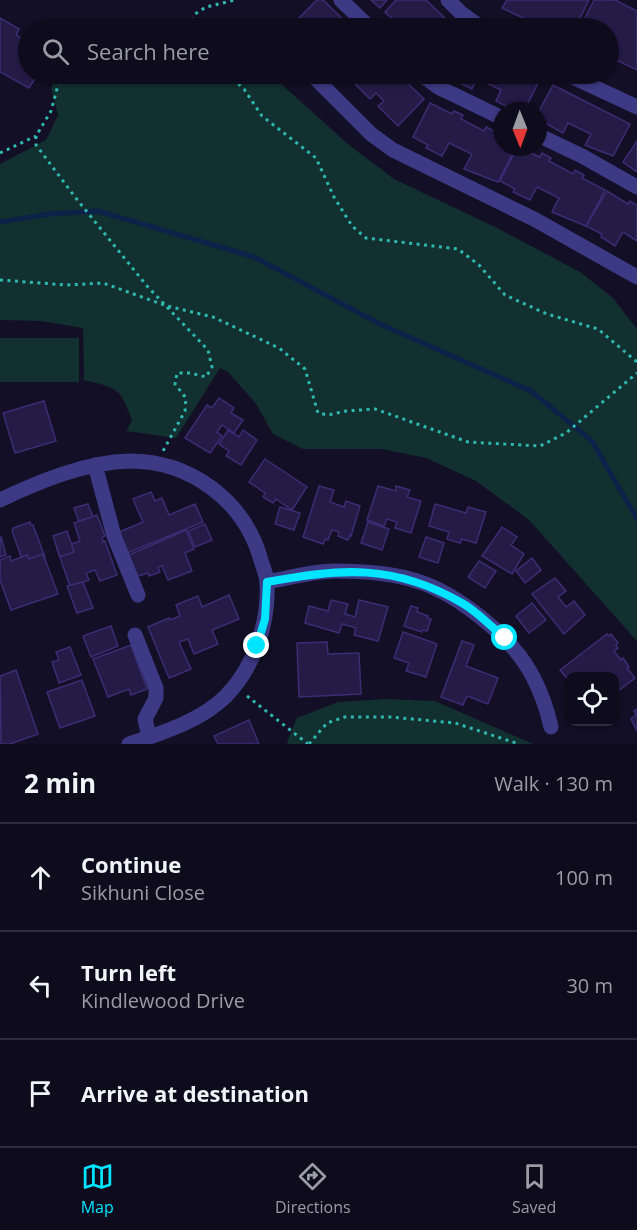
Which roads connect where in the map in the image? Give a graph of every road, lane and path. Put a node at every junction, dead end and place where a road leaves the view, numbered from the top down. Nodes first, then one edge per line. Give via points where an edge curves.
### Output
1 (235, 0) edge
2 (342, 0) edge
3 (448, 0) edge
4 (194, 18) edge
5 (360, 18) edge
6 (468, 18) edge
7 (59, 84) edge
8 (238, 84) edge
9 (321, 84) edge
10 (434, 84) edge
11 (588, 84) edge
12 (637, 107) edge
13 (493, 114) edge
14 (36, 136) junction
15 (547, 139) edge
16 (0, 153) edge
17 (637, 187) edge
18 (637, 277) edge
19 (0, 280) edge
20 (167, 306) junction
21 (637, 362) edge
22 (637, 372) edge
23 (156, 464) junction
24 (94, 465) junction
25 (0, 500) edge
26 (267, 582) junction
27 (138, 595) dead end
28 (135, 635) dead end
29 (234, 686) junction
30 (551, 727) dead end
31 (149, 737) junction
32 (129, 744) edge
33 (309, 744) edge
34 (519, 744) edge

1 - 4 path via 206,7
2 - 5 street
3 - 6 street
7 - 14 path via 51,111
8 - 21 path via 262,116 316,158 352,226 366,238 458,249 480,265 505,295 548,314 598,329
9 - 18 street via 371,134 393,150 534,219
10 - 13 street
11 - 12 street
14 - 16 path
14 - 20 path via 36,145 78,201
15 - 17 street
19 - 20 path via 68,285 103,283
20 - 22 path via 213,317 279,348 305,369 318,413 375,409 468,442 540,446 566,433
20 - 23 path via 208,350 212,367 206,377 177,373 175,384 186,398 185,411
23 - 24 street via 130,461
23 - 26 street via 198,477 220,494 242,518 256,545
24 - 25 street
24 - 27 street via 114,536
26 - 29 street via 265,619 257,646 246,672
26 - 30 street via 333,571 375,573 418,581 464,604 505,638 532,674
28 - 31 street via 156,688 156,698 145,719
29 - 31 street via 199,716
29 - 33 path
31 - 32 street
33 - 34 path via 327,723 345,717 454,723

